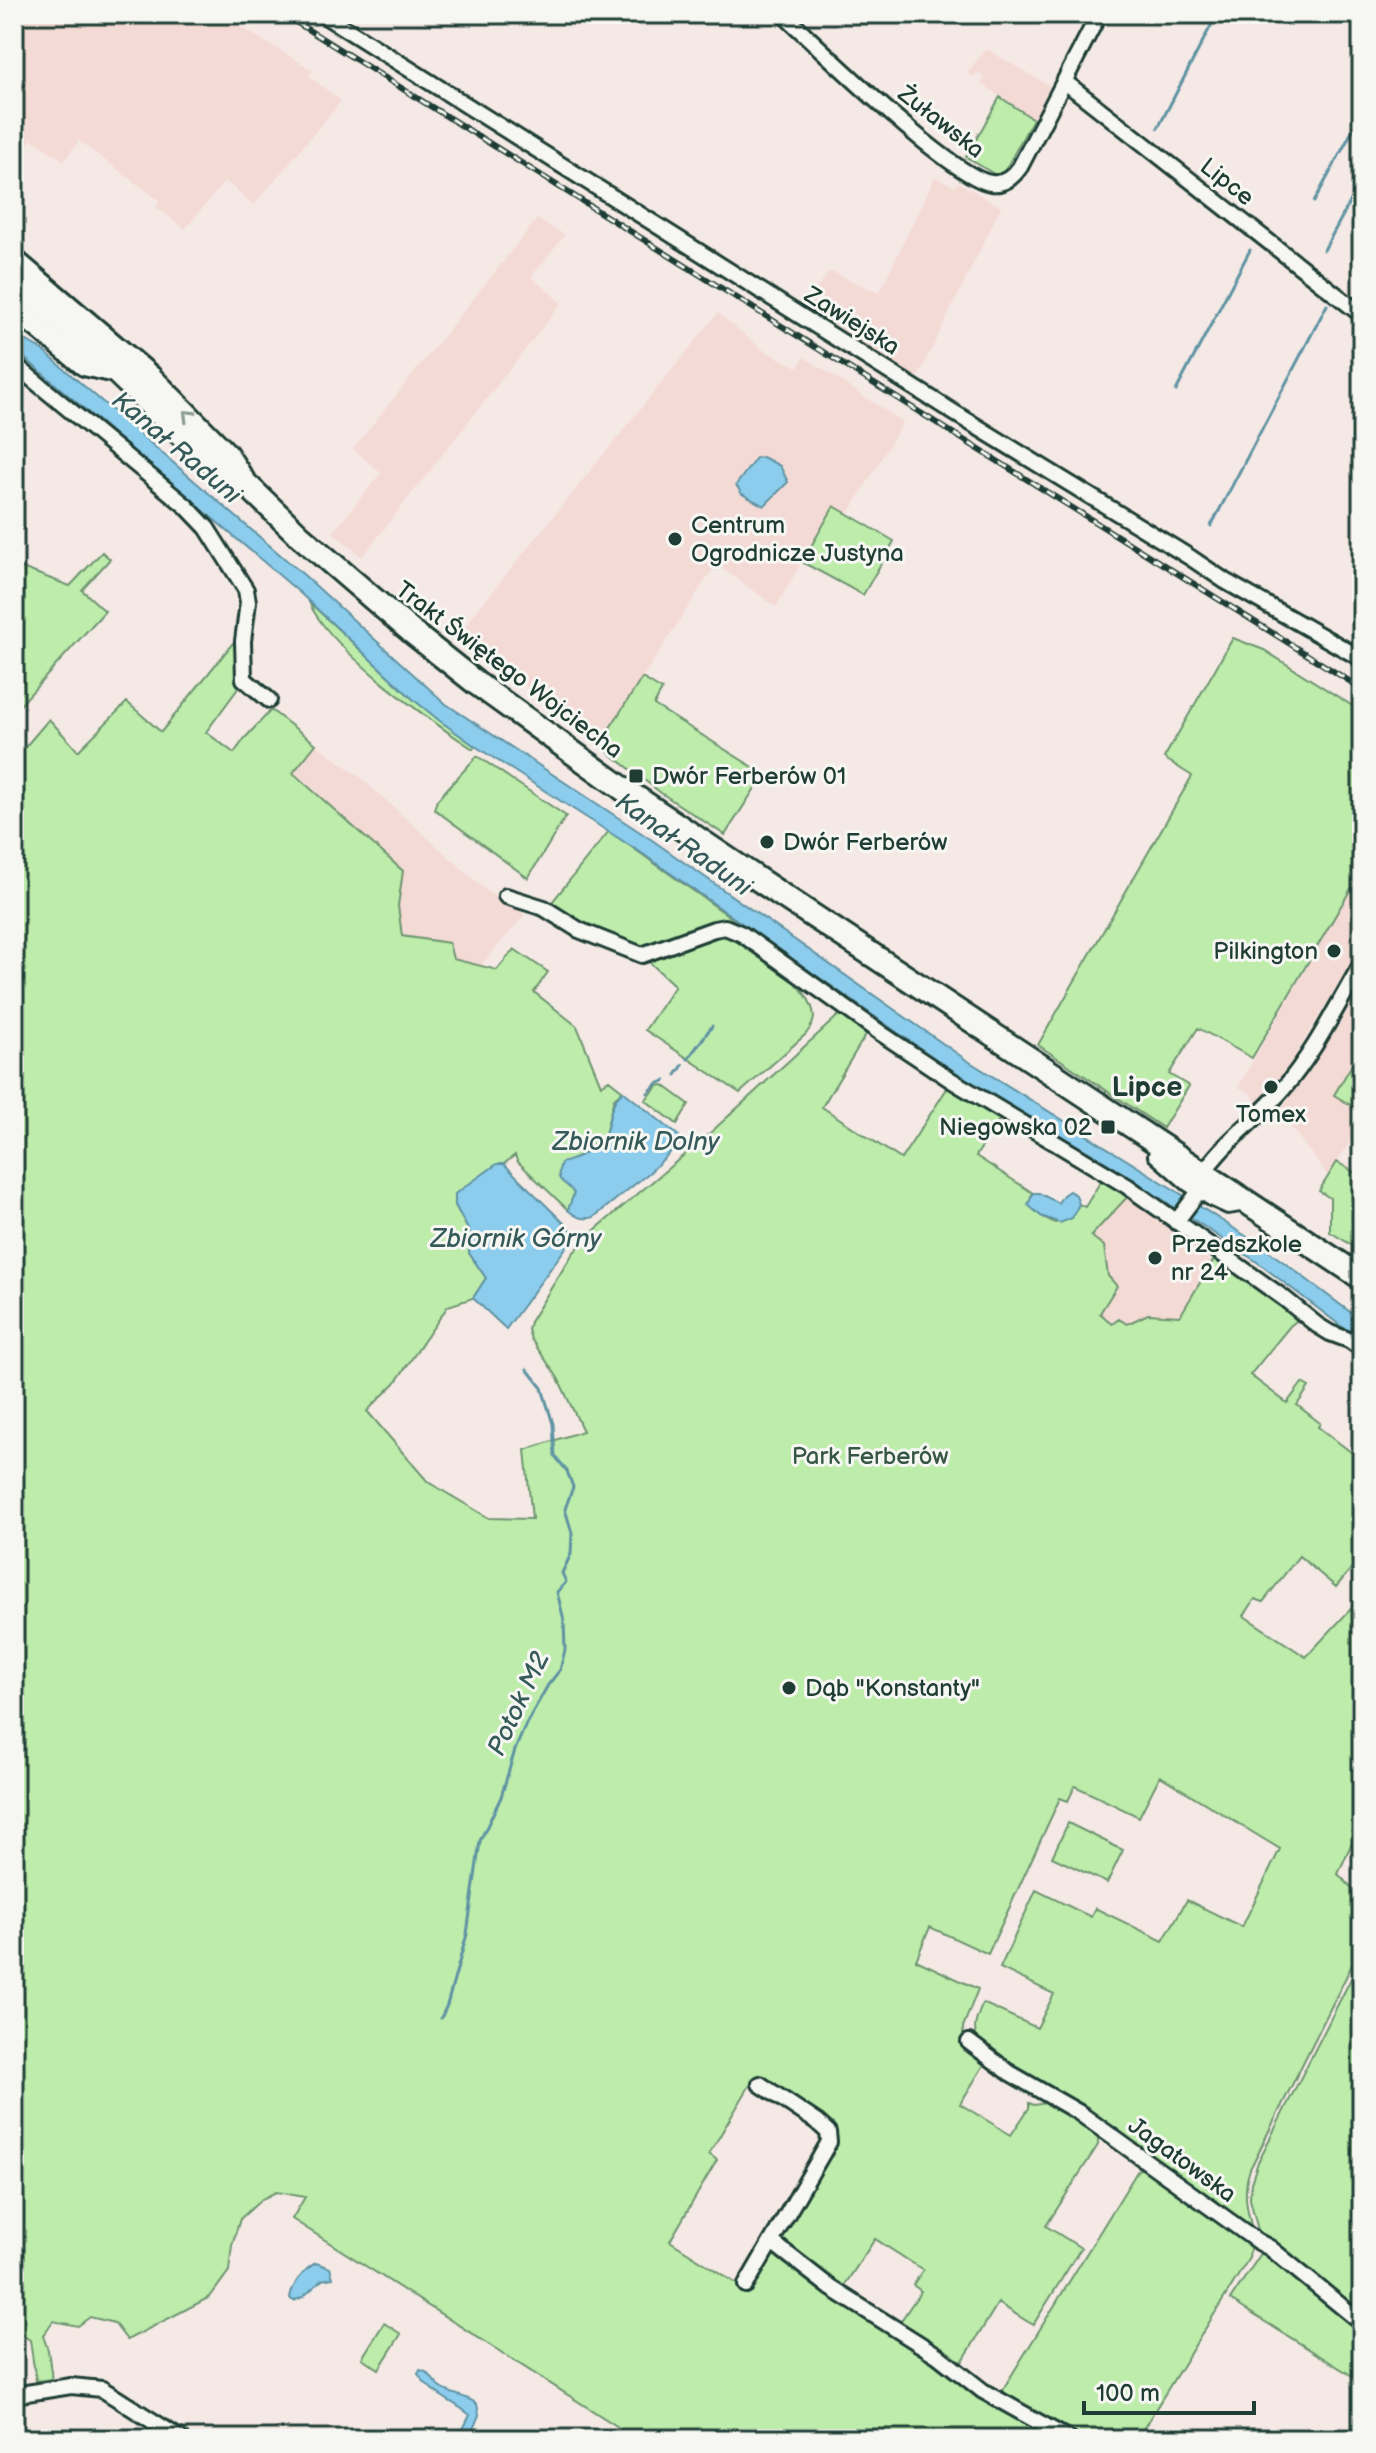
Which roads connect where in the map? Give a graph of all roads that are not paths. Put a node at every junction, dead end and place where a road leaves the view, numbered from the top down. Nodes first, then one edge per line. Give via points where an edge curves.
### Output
1 (322, 14) edge
2 (783, 14) edge
3 (1099, 14) edge
4 (1065, 82) junction
5 (14, 261) edge
6 (14, 282) edge
7 (16, 314) edge
8 (1362, 315) edge
9 (14, 364) edge
10 (119, 373) junction
11 (150, 377) junction
12 (244, 482) junction
13 (1362, 659) edge
14 (269, 700) dead end
15 (506, 896) dead end
16 (1362, 963) edge
17 (1198, 1188) junction
18 (1179, 1219) junction
19 (1362, 1278) edge
20 (1362, 1349) edge
21 (969, 2042) dead end
22 (760, 2084) dead end
23 (772, 2242) junction
24 (746, 2285) dead end
25 (1362, 2323) edge
26 (14, 2395) edge
27 (181, 2439) edge
28 (1069, 2439) edge

1 - 13 street, Zawiejska via 1225,581
2 - 4 street, Żuławska via 929,145 986,183 1003,183 1015,174
3 - 4 street, Żuławska
4 - 8 street, Lipce
5 - 11 main road, Trakt Świętego Wojciecha
6 - 10 main road, Trakt Świętego Wojciecha
7 - 10 main road via 84,365
9 - 14 street via 207,528 246,590 244,679
10 - 11 main road
10 - 12 main road, Trakt Świętego Wojciecha via 214,466
12 -> 11 main road, Trakt Świętego Wojciecha via 226,454
12 - 17 main road, Trakt Świętego Wojciecha via 325,558 476,683 634,796 1159,1145
15 - 18 street via 544,908 579,930 642,955 714,929 734,930 939,1072
16 - 17 street via 1299,1069 1225,1145
17 - 18 street
17 - 19 main road, Trakt Świętego Wojciecha via 1246,1203
18 - 20 street via 1317,1325
21 - 25 street, Jagatowska via 1270,2248
22 - 23 street via 817,2122 828,2132 829,2142
23 - 24 street
23 - 28 street via 983,2391
26 - 27 street via 71,2386 102,2389

